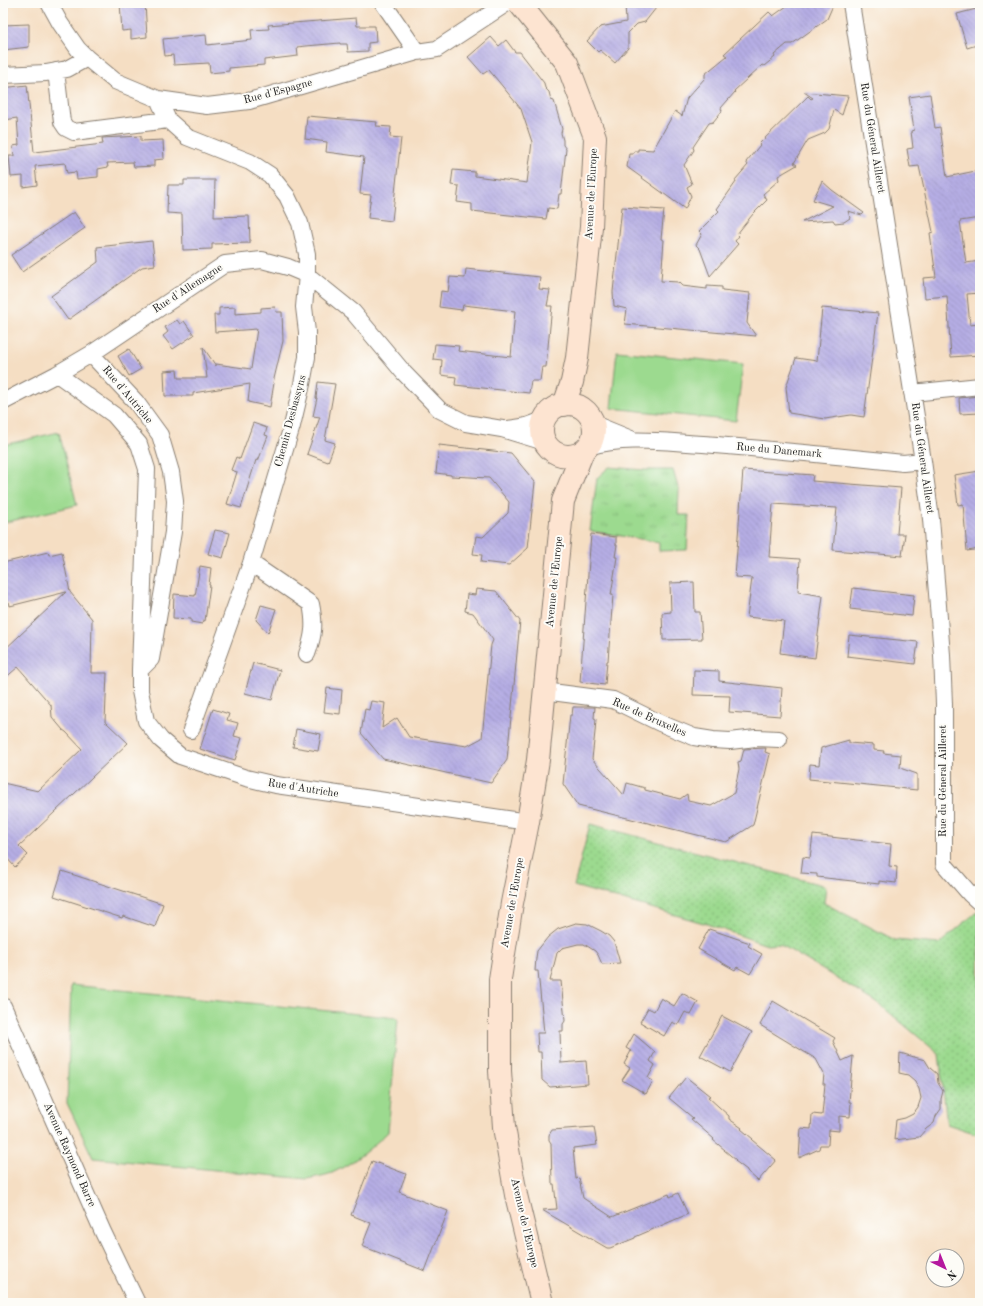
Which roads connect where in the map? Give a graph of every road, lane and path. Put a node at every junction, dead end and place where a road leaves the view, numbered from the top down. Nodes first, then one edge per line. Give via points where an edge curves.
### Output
1 (49, 3) edge
2 (382, 3) edge
3 (507, 3) edge
4 (520, 3) edge
5 (851, 3) edge
6 (417, 52) junction
7 (87, 58) junction
8 (56, 71) junction
9 (3, 75) edge
10 (158, 99) junction
11 (168, 120) junction
12 (307, 275) junction
13 (91, 354) junction
14 (577, 358) junction
15 (57, 374) junction
16 (980, 386) edge
17 (912, 392) junction
18 (3, 402) edge
19 (564, 404) junction
20 (590, 417) junction
21 (545, 418) junction
22 (502, 429) junction
23 (634, 440) junction
24 (549, 448) junction
25 (586, 449) junction
26 (923, 461) junction
27 (564, 501) junction
28 (251, 563) junction
29 (306, 654) dead end
30 (140, 670) junction
31 (544, 691) junction
32 (192, 730) dead end
33 (779, 739) dead end
34 (528, 822) junction
35 (980, 903) edge
36 (3, 1006) edge
37 (137, 1303) edge
38 (542, 1303) edge

1 - 7 street, Rue d'Espagne via 60,24
2 - 6 street
3 - 6 street, Rue d'Espagne via 437,49
4 - 14 street, Avenue de l'Europe via 567,62 595,137 591,227
5 - 17 street, Rue du Géneral Ailleret
6 - 10 street, Rue d'Espagne via 249,101 207,106
7 - 8 street via 67,69
7 - 10 street, Rue d'Espagne via 115,81
8 - 9 street
8 - 11 street via 62,122 66,128 74,132
10 - 11 street
11 - 12 street, Chemin Desbassyns via 187,137 250,162 270,175 287,196 300,223 307,254
12 - 13 street, Rue d'Allemagne via 262,260 225,264
12 - 22 street, Rue d'Allemagne via 353,312 404,373 440,410 466,422
12 - 28 street, Chemin Desbassyns via 304,307 307,357 302,384
13 - 15 street, Rue d'Allemagne
13 - 30 street, Rue d'Autriche via 136,402 160,435 171,472 175,501 173,532 151,659
14 - 19 street, Avenue de l'Europe via 571,387
14 - 20 street, Avenue de l'Europe via 581,399
15 - 18 street, Rue d'Allemagne
15 - 30 street, Rue d'Autriche via 114,415 139,444 147,469
16 - 17 street
17 - 26 street, Rue du Géneral Ailleret
19 - 20 street via 576,405
19 - 21 street via 553,409
20 - 23 street, Rue du Danemark
20 - 25 street via 594,436
21 - 22 street, Rue d'Allemagne via 527,427
21 - 24 street via 542,426 543,435
22 - 24 street, Rue d'Allemagne via 538,440
23 - 25 street, Rue du Danemark via 602,443
23 - 26 street, Rue du Danemark via 902,463
24 - 25 street via 565,456
24 - 27 street, Avenue de l'Europe
25 - 27 street, Avenue de l'Europe
26 - 35 street, Rue du Géneral Ailleret via 942,655 944,864
27 - 31 street, Avenue de l'Europe
28 - 29 street via 310,604 314,621 312,638
28 - 32 street, Chemin Desbassyns
30 - 34 street, Rue d'Autriche via 140,691 146,721 161,740 180,756 276,786
31 - 33 street, Rue de Bruxelles via 613,700 694,737 724,741
31 - 34 street, Avenue de l'Europe via 538,760
34 - 38 street, Avenue de l'Europe via 500,979 500,1071 504,1127 516,1195
36 - 37 street, Avenue Raymond Barre

